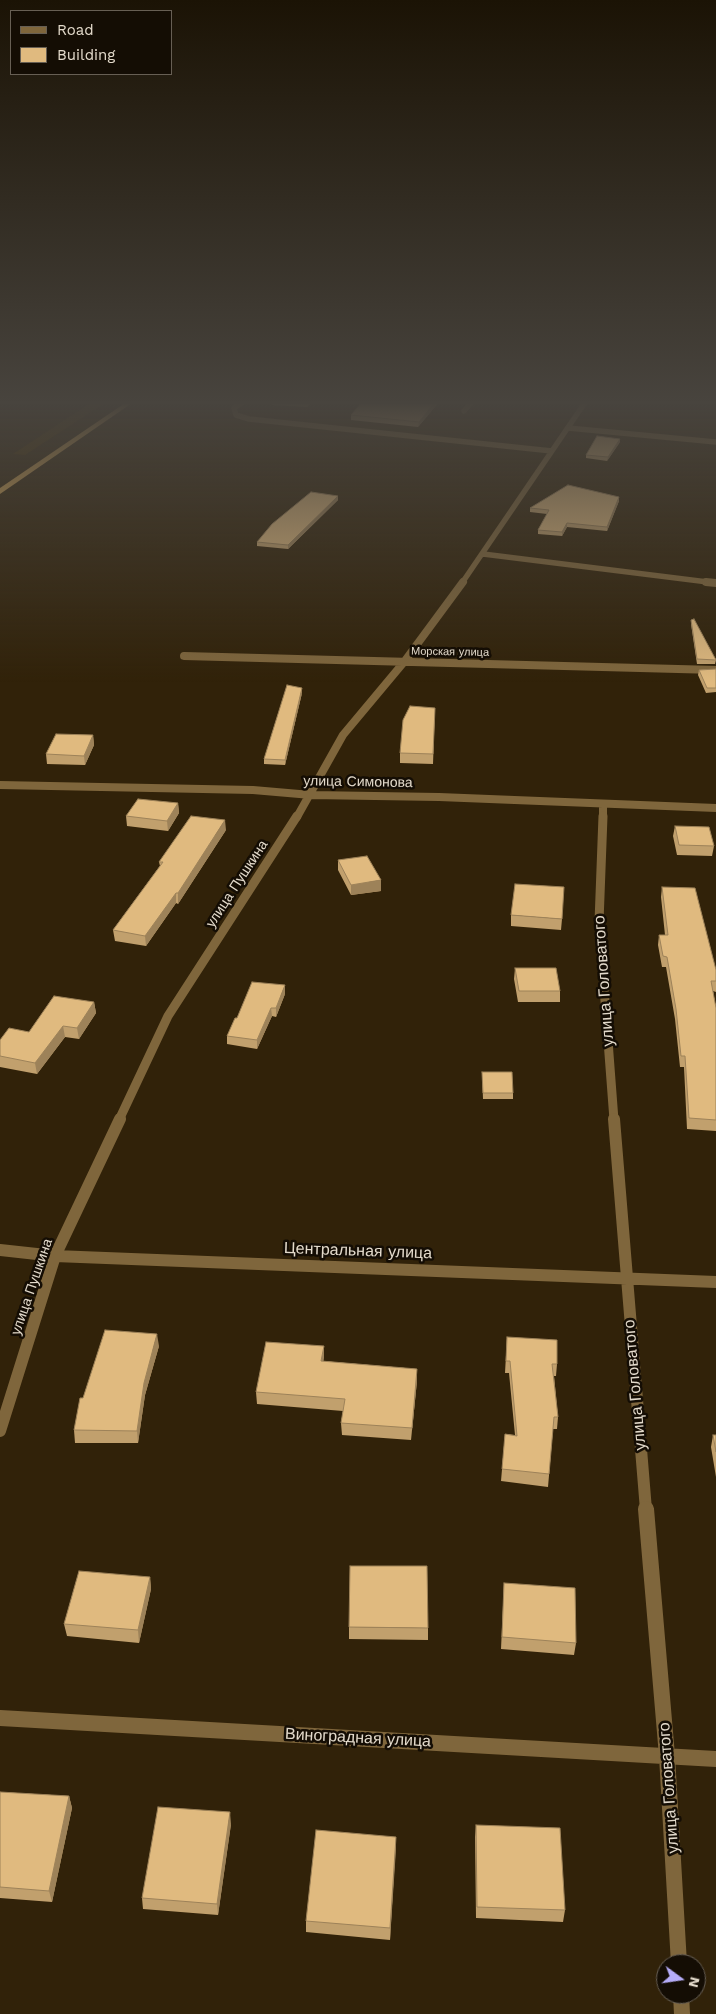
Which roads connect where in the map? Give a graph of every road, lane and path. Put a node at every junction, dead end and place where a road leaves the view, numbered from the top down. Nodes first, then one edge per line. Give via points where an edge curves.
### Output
1 (523, 495) edge
2 (483, 554) junction
3 (716, 583) edge
4 (184, 656) dead end
5 (404, 662) junction
6 (716, 670) edge
7 (0, 786) edge
8 (311, 795) junction
9 (603, 805) junction
10 (716, 808) edge
11 (0, 1250) edge
12 (55, 1256) junction
13 (626, 1277) junction
14 (716, 1282) edge
15 (0, 1432) edge
16 (0, 1718) edge
17 (668, 1756) junction
18 (716, 1759) edge
19 (678, 1954) edge

1 - 2 street, улица Пушкина
2 - 3 street
2 - 5 street, улица Пушкина
4 - 5 street, Морская улица
5 - 6 street, Морская улица
5 - 8 street, улица Пушкина via 343,735
7 - 8 street, улица Симонова via 253,790
8 - 9 street, улица Симонова
8 - 12 street, улица Пушкина via 168,1016
9 - 10 street, улица Симонова
9 - 13 street, улица Головатого via 599,922
11 - 12 street, Центральная улица
12 - 13 street, Центральная улица
12 - 15 street, улица Пушкина
13 - 14 street, Центральная улица
13 - 17 street, улица Головатого
16 - 17 street, Виноградная улица
17 - 18 street, Виноградная улица
17 - 19 street, улица Головатого

